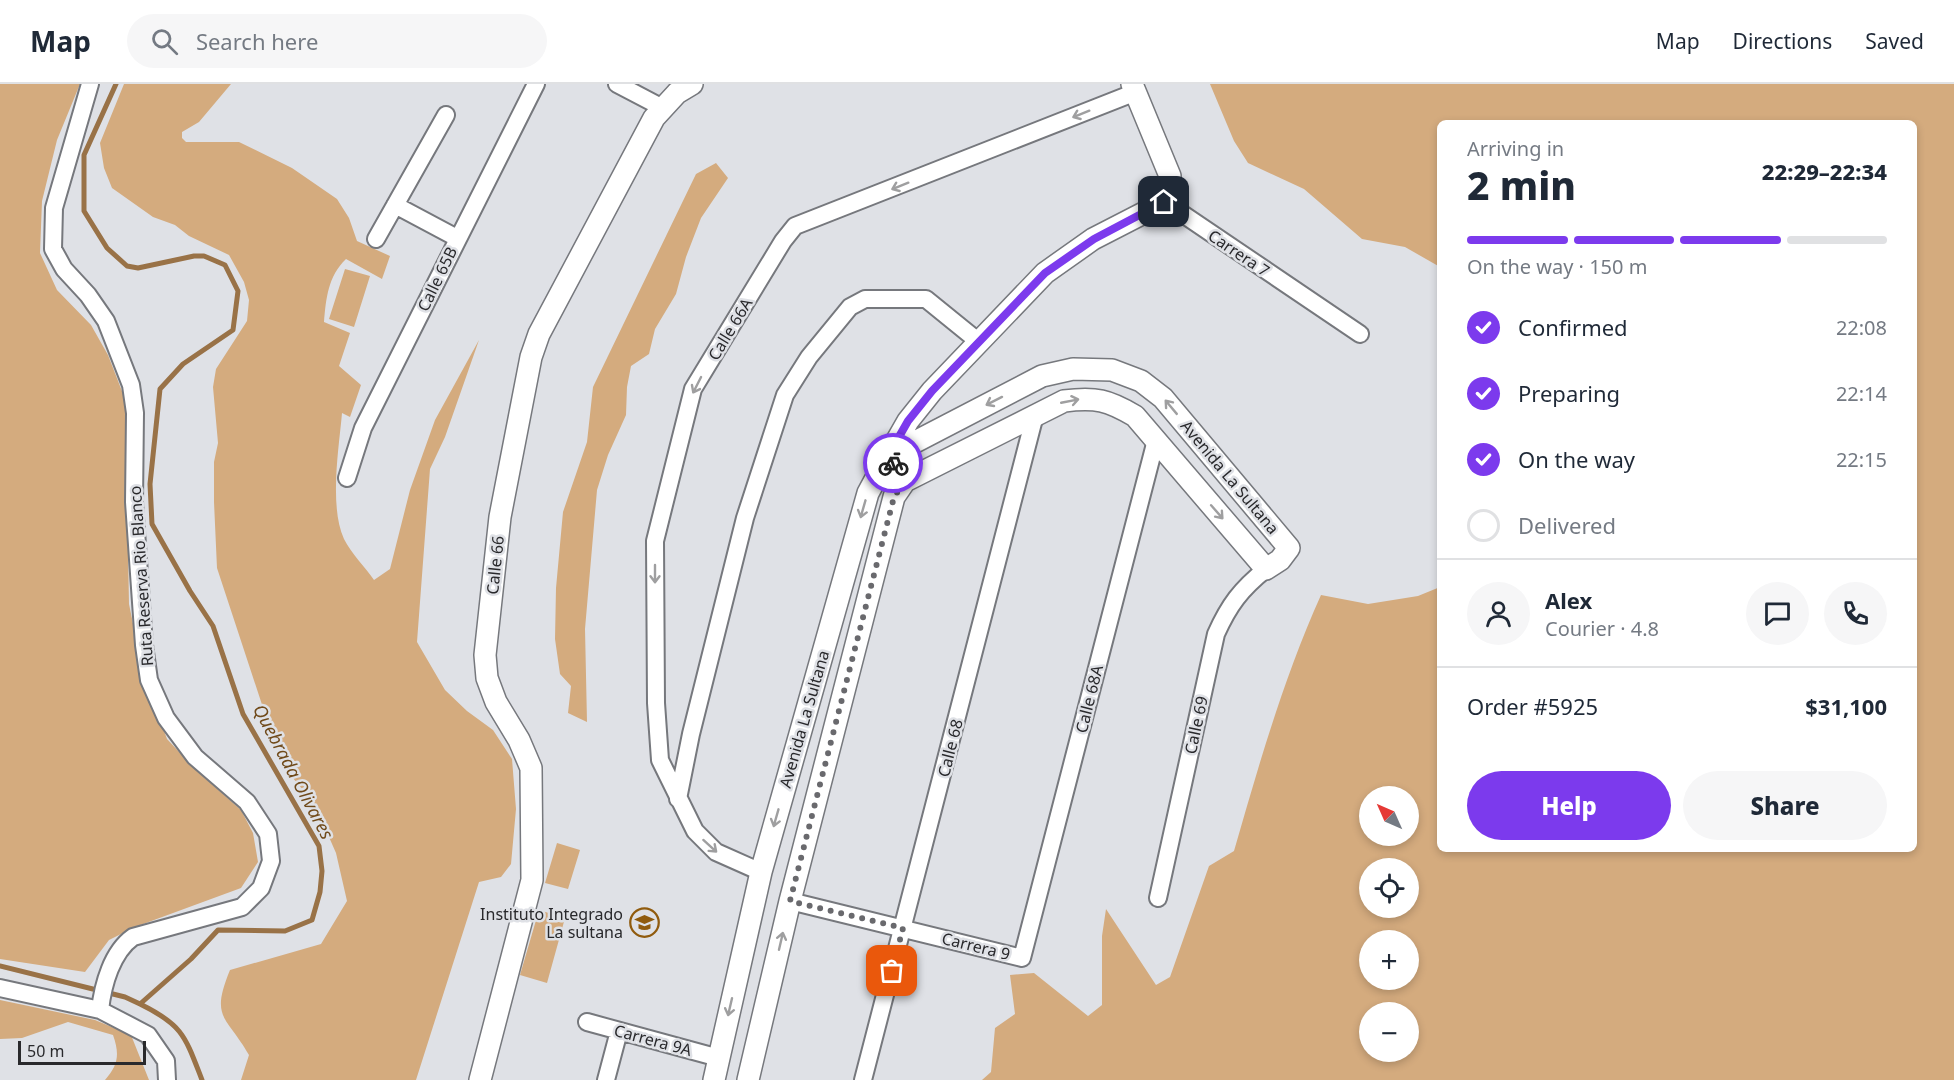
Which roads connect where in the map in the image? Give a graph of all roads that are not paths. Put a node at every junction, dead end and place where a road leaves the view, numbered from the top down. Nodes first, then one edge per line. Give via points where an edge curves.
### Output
1 (90, 84) edge
2 (536, 84) edge
3 (617, 84) edge
4 (692, 84) edge
5 (1134, 88) edge
6 (661, 107) junction
7 (446, 115) dead end
8 (1164, 202) junction
9 (395, 205) junction
10 (457, 238) junction
11 (376, 239) dead end
12 (1360, 334) dead end
13 (979, 342) junction
14 (1035, 415) junction
15 (1156, 440) junction
16 (888, 456) junction
17 (347, 478) dead end
18 (905, 481) junction
19 (1266, 569) junction
20 (678, 799) junction
21 (761, 872) junction
22 (1158, 898) dead end
23 (790, 901) junction
24 (903, 928) junction
25 (1022, 958) joint
26 (0, 988) edge
27 (102, 999) junction
28 (587, 1022) dead end
29 (619, 1031) junction
30 (719, 1058) junction
31 (167, 1080) edge
32 (480, 1080) edge
33 (606, 1080) edge
34 (714, 1080) edge
35 (748, 1080) edge
36 (863, 1080) edge

1 - 27 street, Ruta Reserva Rio Blanco via 54,208 53,249 106,321 131,386 135,413 134,502 149,680 166,718 195,757 247,802 268,834 271,861 261,888 242,907 133,937 120,946
2 - 10 street, Calle 65B
3 - 6 street
4 - 6 street, Calle 66
5 - 8 street via 1170,176 1170,190
5 -> 20 street, Calle 66A via 795,226 783,241 693,389 655,542 660,760
6 - 32 street, Calle 66 via 539,334 531,357 500,517 485,656 487,678 496,702 531,768 532,880
7 - 9 street
8 - 12 street, Carrera 7
8 - 13 street via 1094,239 1045,273
9 - 10 street
9 - 11 street
10 - 17 street, Calle 65B via 363,429
13 - 16 street via 908,421
13 - 20 street via 926,299 865,299 850,307 809,357 785,395 745,518 690,734
14 -> 15 street, Avenida La Sultana via 1064,401 1110,401 1135,416
14 - 18 street, Avenida La Sultana
14 - 24 street, Calle 68
15 -> 19 street, Avenida La Sultana
15 - 25 street, Calle 68A
16 - 18 street
19 -> 16 street, Avenida La Sultana via 1289,548 1163,398 1141,381 1112,370 1073,369 1042,376
16 -> 21 street, Avenida La Sultana via 868,493
18 - 23 street, Avenida La Sultana via 894,497
19 - 22 street, Calle 69 via 1227,608 1216,634
20 -> 21 street, Calle 66A via 695,831 716,852
21 -> 30 street, Avenida La Sultana
23 - 24 street, Carrera 9
35 -> 23 street, Avenida La Sultana
24 - 25 street, Carrera 9
24 - 36 street, Calle 68
26 - 27 street
27 - 31 street via 148,1035 166,1061
28 - 29 street, Carrera 9A
29 - 30 street, Carrera 9A
29 - 33 street
30 - 34 street, Avenida La Sultana

